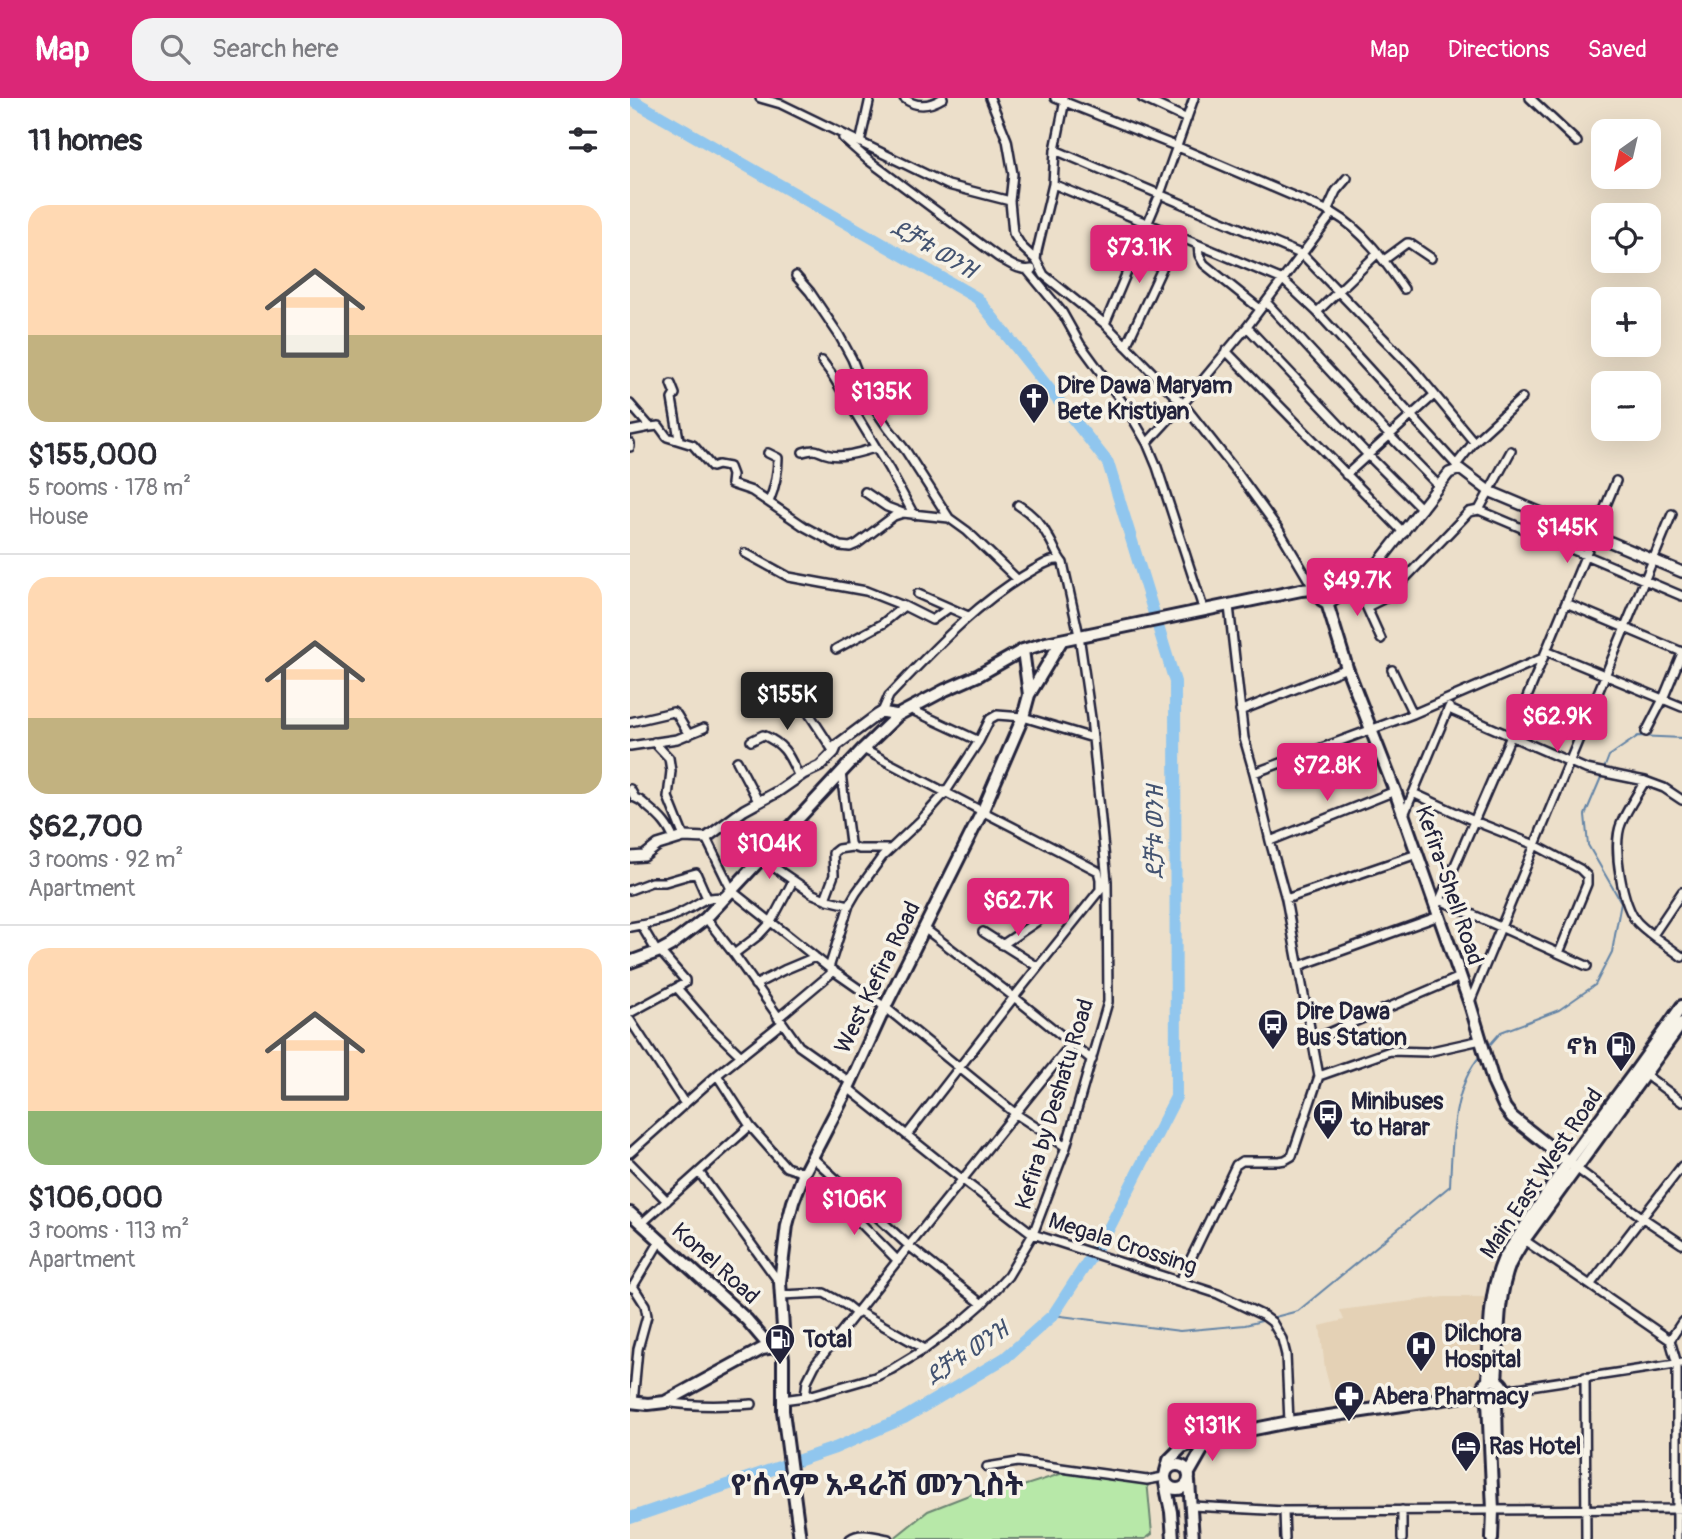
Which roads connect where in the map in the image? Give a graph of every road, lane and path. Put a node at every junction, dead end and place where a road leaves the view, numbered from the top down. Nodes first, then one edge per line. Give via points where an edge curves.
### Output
1 (760, 98) edge
2 (870, 98) edge
3 (904, 98) edge
4 (943, 98) edge
5 (989, 98) edge
6 (1055, 98) edge
7 (1142, 98) edge
8 (1530, 98) edge
9 (1193, 99) edge
10 (1063, 100) edge
11 (1187, 119) junction
12 (835, 131) junction
13 (1577, 142) dead end
14 (860, 143) junction
15 (1178, 147) junction
16 (1055, 150) junction
17 (1347, 178) dead end
18 (1053, 184) junction
19 (1160, 194) junction
20 (1010, 201) junction
21 (1330, 212) junction
22 (1148, 223) junction
23 (1177, 236) junction
24 (1198, 245) junction
25 (1303, 255) junction
26 (1381, 256) junction
27 (1431, 258) dead end
28 (1038, 264) junction
29 (1028, 271) junction
30 (796, 276) dead end
31 (1283, 280) junction
32 (1404, 289) dead end
33 (1339, 291) junction
34 (1266, 302) junction
35 (1260, 309) junction
36 (1317, 312) junction
37 (1105, 324) junction
38 (1247, 327) junction
39 (1126, 346) junction
40 (1226, 351) junction
41 (822, 361) dead end
42 (670, 384) dead end
43 (1434, 395) junction
44 (1522, 398) dead end
45 (630, 404) edge
46 (1183, 404) junction
47 (1411, 415) junction
48 (650, 427) junction
49 (630, 431) edge
50 (1389, 435) junction
51 (679, 439) junction
52 (1475, 442) junction
53 (1147, 443) junction
54 (876, 448) junction
55 (1511, 451) dead end
56 (803, 452) dead end
57 (768, 453) dead end
58 (1368, 455) junction
59 (1458, 467) junction
60 (1346, 475) junction
61 (1616, 481) dead end
62 (1439, 486) junction
63 (1489, 491) junction
64 (865, 492) dead end
65 (769, 502) junction
66 (1018, 505) dead end
67 (1422, 509) junction
68 (1479, 510) junction
69 (903, 513) junction
70 (1672, 514) dead end
71 (914, 515) junction
72 (949, 518) junction
73 (1404, 533) junction
74 (1594, 536) junction
75 (745, 553) dead end
76 (1586, 556) junction
77 (1060, 560) junction
78 (1653, 560) junction
79 (1682, 572) edge
80 (1017, 579) junction
81 (1645, 580) junction
82 (1357, 586) junction
83 (1314, 589) junction
84 (918, 594) dead end
85 (1682, 596) edge
86 (1326, 603) junction
87 (1566, 603) junction
88 (904, 606) junction
89 (1229, 606) junction
90 (1367, 607) junction
91 (948, 608) junction
92 (1204, 611) junction
93 (968, 616) junction
94 (1625, 627) junction
95 (1079, 635) junction
96 (1381, 639) dead end
97 (1062, 640) junction
98 (836, 649) dead end
99 (1023, 650) junction
100 (1682, 652) edge
101 (1545, 655) junction
102 (1347, 668) junction
103 (1392, 670) dead end
104 (1605, 676) junction
105 (1029, 695) junction
106 (1454, 697) junction
107 (1662, 699) junction
108 (1682, 707) edge
109 (909, 708) junction
110 (1448, 709) junction
111 (1240, 710) junction
112 (808, 712) dead end
113 (882, 712) junction
114 (1413, 714) junction
115 (898, 715) junction
116 (1023, 716) junction
117 (630, 722) edge
118 (704, 728) dead end
119 (1371, 729) junction
120 (1646, 732) dead end
121 (688, 735) junction
122 (1511, 736) junction
123 (1093, 738) junction
124 (751, 741) dead end
125 (979, 741) junction
126 (654, 742) junction
127 (630, 746) edge
128 (863, 749) junction
129 (834, 752) junction
130 (737, 761) dead end
131 (1569, 762) junction
132 (841, 773) junction
133 (1255, 773) junction
134 (799, 777) junction
135 (1645, 780) junction
136 (630, 789) edge
137 (1395, 791) junction
138 (945, 793) junction
139 (1413, 793) junction
140 (1682, 800) edge
141 (758, 801) junction
142 (983, 810) junction
143 (1404, 816) junction
144 (1474, 821) junction
145 (684, 837) junction
146 (706, 838) junction
147 (674, 840) junction
148 (1270, 841) junction
149 (1535, 845) junction
150 (852, 847) junction
151 (890, 849) junction
152 (1417, 854) junction
153 (630, 857) edge
154 (762, 859) junction
155 (793, 881) junction
156 (1107, 881) junction
157 (1100, 888) junction
158 (630, 890) edge
159 (1682, 892) edge
160 (729, 894) junction
161 (707, 898) junction
162 (825, 899) junction
163 (1286, 899) junction
164 (849, 905) junction
165 (1438, 908) junction
166 (1045, 916) dead end
167 (706, 918) junction
168 (771, 922) junction
169 (641, 925) junction
170 (630, 927) edge
171 (924, 928) junction
172 (1501, 928) junction
173 (983, 932) dead end
174 (1653, 935) junction
175 (1002, 945) junction
176 (659, 951) junction
177 (1559, 953) junction
178 (734, 954) junction
179 (816, 957) junction
180 (1682, 957) edge
181 (630, 962) edge
182 (1299, 966) junction
183 (1587, 966) dead end
184 (1038, 967) junction
185 (832, 969) junction
186 (1460, 976) junction
187 (755, 985) junction
188 (677, 988) junction
189 (1014, 997) junction
190 (1470, 1004) junction
191 (1682, 1006) edge
192 (885, 1007) junction
193 (630, 1013) edge
194 (630, 1020) edge
195 (780, 1020) junction
196 (1682, 1023) edge
197 (1312, 1040) junction
198 (1071, 1044) junction
199 (1483, 1048) junction
200 (741, 1056) junction
201 (1092, 1060) junction
202 (960, 1068) junction
203 (1641, 1072) junction
204 (717, 1075) junction
205 (1319, 1076) junction
206 (849, 1085) junction
207 (1682, 1102) edge
208 (685, 1104) junction
209 (1016, 1114) junction
210 (750, 1126) junction
211 (908, 1135) junction
212 (1066, 1147) junction
213 (630, 1153) edge
214 (813, 1157) junction
215 (630, 1163) edge
216 (1572, 1165) junction
217 (1682, 1166) edge
218 (699, 1172) junction
219 (804, 1172) junction
220 (963, 1180) junction
221 (841, 1182) junction
222 (667, 1201) junction
223 (630, 1213) edge
224 (1643, 1218) junction
225 (641, 1224) junction
226 (1037, 1236) junction
227 (1521, 1238) junction
228 (660, 1241) junction
229 (1682, 1244) edge
230 (909, 1246) junction
231 (898, 1261) junction
232 (1180, 1281) junction
233 (780, 1282) junction
234 (1590, 1285) junction
235 (631, 1288) edge
236 (781, 1295) junction
237 (982, 1304) junction
238 (858, 1313) junction
239 (1682, 1322) edge
240 (1670, 1340) junction
241 (776, 1347) junction
242 (925, 1349) junction
243 (1679, 1363) edge
244 (1585, 1377) junction
245 (1496, 1384) junction
246 (805, 1398) junction
247 (1489, 1399) junction
248 (631, 1402) edge
249 (665, 1402) junction
250 (752, 1404) dead end
251 (783, 1405) junction
252 (1289, 1422) junction
253 (1209, 1438) junction
254 (987, 1467) dead end
255 (1165, 1477) junction
256 (1189, 1477) junction
257 (1192, 1506) junction
258 (1679, 1509) edge
259 (1402, 1510) junction
260 (1495, 1510) junction
261 (1586, 1510) junction
262 (1284, 1511) junction
263 (800, 1539) edge
264 (850, 1539) edge
265 (888, 1539) edge
266 (1173, 1539) edge
267 (1193, 1539) edge
268 (1285, 1539) edge
269 (1402, 1539) edge
270 (1495, 1539) edge
271 (1586, 1539) edge
272 (1677, 1539) edge

1 - 12 street
2 - 14 street
3 - 4 street via 915,105
5 - 20 street via 1007,140 1013,174
6 - 10 street
7 - 11 street
8 - 13 street
9 - 11 street
10 - 15 street
10 - 16 street
11 - 15 street
12 - 14 street
12 - 29 street via 960,230
14 - 20 street via 948,185
15 - 19 street
15 - 21 street
16 - 18 street
16 - 19 street
17 - 21 street via 1336,191
18 - 22 street
18 - 28 street
19 - 22 street
19 - 25 street
20 - 28 street via 1013,233
21 - 25 street
21 - 26 street via 1358,231
22 - 23 street
22 - 37 street
23 - 24 street
23 - 39 street
24 - 31 street
24 - 35 street via 1203,264
25 - 31 street
25 - 33 street
26 - 27 street via 1409,243
26 - 32 street
26 - 33 street
28 - 29 street
28 - 37 street via 1044,275
29 - 53 street via 1062,312
30 - 72 street via 839,335 868,399
31 - 34 street
31 - 36 street
33 - 36 street
33 - 43 street
34 - 35 street
34 - 50 street
35 - 38 street
36 - 47 street
37 - 39 street
38 - 40 street
38 - 58 street
39 - 46 street
40 - 46 street
40 - 60 street
41 - 54 street
42 - 51 street
43 - 47 street
43 - 52 street
44 - 52 street
45 - 48 street
46 - 53 street
46 - 83 street via 1279,530
47 - 50 street
47 - 59 street
48 - 49 street
48 - 51 street via 658,426 667,437
50 - 58 street
50 - 62 street
51 - 65 street via 693,445 712,467 729,467 731,484
52 - 59 street
53 - 92 street
54 - 56 street via 830,455 816,449
54 - 71 street
55 - 63 street
57 - 65 street via 778,458
58 - 60 street
58 - 67 street
59 - 62 street
59 - 63 street
60 - 73 street
61 - 74 street
62 - 67 street
63 - 68 street
63 - 74 street
64 - 69 street
65 - 69 street via 845,548
66 - 77 street, Kefira by Deshatu Road via 1039,522
67 - 73 street
68 - 76 street
68 - 90 street via 1469,512 1391,593
69 - 71 street
70 - 78 street
71 - 72 street
72 - 80 street
73 - 82 street
74 - 76 street
74 - 78 street
75 - 88 street via 789,577 858,589
76 - 81 street
76 - 87 street
77 - 80 street
77 - 95 street, Kefira by Deshatu Road
78 - 79 street
78 - 81 street
80 - 93 street
81 - 85 street
81 - 94 street
82 - 86 street
82 - 90 street
83 - 86 main road, Kefira-Shell Road
83 - 89 main road
84 - 91 street
86 - 102 main road, Kefira-Shell Road
87 - 94 street
87 - 101 street
88 - 91 street via 932,620
88 - 98 street
89 - 92 main road
89 - 111 street
90 - 96 street
91 - 93 street
92 - 95 main road
93 - 113 street via 888,696
94 - 100 street
94 - 104 street
95 - 97 main road
95 - 123 street, Kefira by Deshatu Road
97 - 99 main road
97 - 105 main road, West Kefira Road
99 - 105 main road
99 - 109 main road
100 - 107 street
101 - 104 street
101 - 106 street
101 - 122 street
102 - 111 street
102 - 119 main road, Kefira-Shell Road
103 - 114 street
104 - 107 street
104 - 131 street
105 - 116 main road, West Kefira Road
106 - 110 street
106 - 114 street
107 - 108 street
107 - 120 street
109 - 115 main road
109 - 125 street
110 - 122 street
110 - 139 street
111 - 133 street
112 - 129 street
113 - 115 street
113 - 129 street
114 - 119 street
115 - 128 main road
116 - 123 street
116 - 125 street via 993,716
116 - 142 main road, West Kefira Road
117 - 121 street via 673,712
118 - 121 street
119 - 133 street
119 - 137 main road, Kefira-Shell Road
121 - 126 street
122 - 131 street
122 - 144 street
123 - 156 street, Kefira by Deshatu Road
124 - 134 street via 763,735 781,745
125 - 138 street
126 - 127 street
126 - 145 street via 669,758 668,797
128 - 132 main road
128 - 138 street
129 - 134 street
130 - 141 street
131 - 135 street via 1590,771
131 - 149 street
132 - 150 street
132 - 154 main road
133 - 148 street
134 - 141 street
135 - 140 street
135 - 174 street via 1620,825 1618,858 1630,912
136 - 147 street via 661,817
137 - 143 main road, Kefira-Shell Road
137 - 148 street
138 - 142 street
138 - 151 street
139 - 143 street
139 - 144 street
141 - 146 street
142 - 157 street via 1098,871
142 - 171 main road, West Kefira Road
143 - 152 main road, Kefira-Shell Road
144 - 149 street
144 - 165 street
145 - 146 street
145 - 147 street
146 - 160 street
147 - 153 street via 645,856
148 - 163 street
149 - 172 street
149 - 177 street via 1587,876
150 - 151 street
150 - 162 street via 833,853 834,875
151 - 164 street
152 - 163 street
152 - 165 main road, Kefira-Shell Road
154 - 155 street
154 - 160 main road
155 - 162 street
155 - 168 street
156 - 157 street
156 - 201 street, Kefira by Deshatu Road via 1108,1002
157 - 184 street
158 - 161 street via 696,873
159 - 174 street
160 - 161 street
160 - 167 main road
160 - 168 street
161 - 169 street via 685,911
162 - 164 street
163 - 182 street
164 - 185 street
165 - 172 street
165 - 182 street
165 - 186 main road, Kefira-Shell Road
166 - 175 street
167 - 176 main road
167 - 178 street, Megala Crossing
168 - 178 street
168 - 179 street
169 - 170 street
169 - 176 street
171 - 189 street
171 - 192 main road, West Kefira Road
172 - 177 street
172 - 190 street
173 - 175 street
174 - 180 street
175 - 184 street
176 - 181 main road
176 - 188 street via 685,981
177 - 183 street
178 - 187 street, Megala Crossing
179 - 185 street
179 - 187 street
182 - 197 street
184 - 189 street
185 - 192 street
185 - 195 street
186 - 190 main road, Kefira-Shell Road
186 - 197 street
187 - 195 street, Megala Crossing
188 - 193 street
188 - 200 street
189 - 198 street
189 - 202 street
190 - 199 main road, Kefira-Shell Road
191 - 203 main road, Main East West Road
192 - 202 street
192 - 206 main road, West Kefira Road
194 - 208 street
195 - 200 street
195 - 206 street, Megala Crossing via 799,1046
196 - 203 main road, Main East West Road
197 - 205 street
198 - 201 street
198 - 209 street
199 - 205 street via 1390,1051
199 - 216 main road, Kefira-Shell Road via 1505,1108
200 - 204 street
201 - 212 street, Kefira by Deshatu Road
202 - 209 street
202 - 211 street
203 - 207 street
203 - 216 main road, Main East West Road
204 - 208 street
204 - 210 street
205 - 232 street via 1292,1156 1236,1165
206 - 211 street, Megala Crossing
206 - 214 main road, West Kefira Road
208 - 213 street
209 - 212 street
209 - 220 street
210 - 218 street
210 - 219 street via 786,1167
211 - 220 street, Megala Crossing
212 - 226 street, Kefira by Deshatu Road
214 - 219 main road, West Kefira Road
214 - 221 street
215 - 222 street
216 - 224 street
216 - 227 main road, Main East West Road
217 - 224 street
218 - 222 street
218 - 233 street
219 - 233 main road, West Kefira Road via 790,1212
220 - 226 street, Megala Crossing
220 - 230 street
221 - 230 street
221 - 231 street via 835,1197
222 - 225 street
223 - 225 main road, Konel Road
224 - 229 street
224 - 234 street
225 - 228 main road, Konel Road
226 - 232 street, Megala Crossing
226 - 237 street, Kefira by Deshatu Road
227 - 234 street
227 - 245 main road, Main East West Road via 1503,1289 1494,1344
228 - 235 street
228 - 241 main road, Konel Road
230 - 231 street
230 - 237 street
231 - 238 street
232 - 252 street, Megala Crossing via 1218,1294 1272,1322 1286,1355
233 - 236 main road, West Kefira Road
234 - 240 street
235 - 248 street via 647,1316
236 - 238 street via 824,1293
236 - 241 main road, West Kefira Road via 783,1328
237 - 242 street, Kefira by Deshatu Road
238 - 242 street
238 - 246 street via 815,1365
239 - 240 street
240 - 243 street
241 - 249 main road via 762,1349
241 - 251 main road, West Kefira Road via 783,1358
242 - 246 street, Kefira by Deshatu Road via 875,1377
243 - 244 street
243 - 258 street
244 - 245 street
244 - 261 street
245 - 247 main road via 1484,1387
245 - 247 main road via 1502,1399
246 - 251 street, Kefira by Deshatu Road
247 - 252 main road
247 - 260 main road
248 - 249 main road
249 - 250 street
251 - 263 main road, West Kefira Road
252 - 253 main road
253 - 255 main road via 1182,1447 1169,1461
253 - 256 main road
254 - 255 street via 1017,1462 1147,1480
255 - 256 main road via 1172,1465 1179,1465
255 - 256 main road via 1170,1488 1177,1490
255 - 266 main road
256 - 257 main road
257 - 262 street
257 - 267 main road
258 - 261 street
258 - 272 street
259 - 260 street
259 - 262 street
259 - 269 street
260 - 261 street
260 - 270 main road
261 - 271 street
262 - 268 street
264 - 265 street via 860,1534

